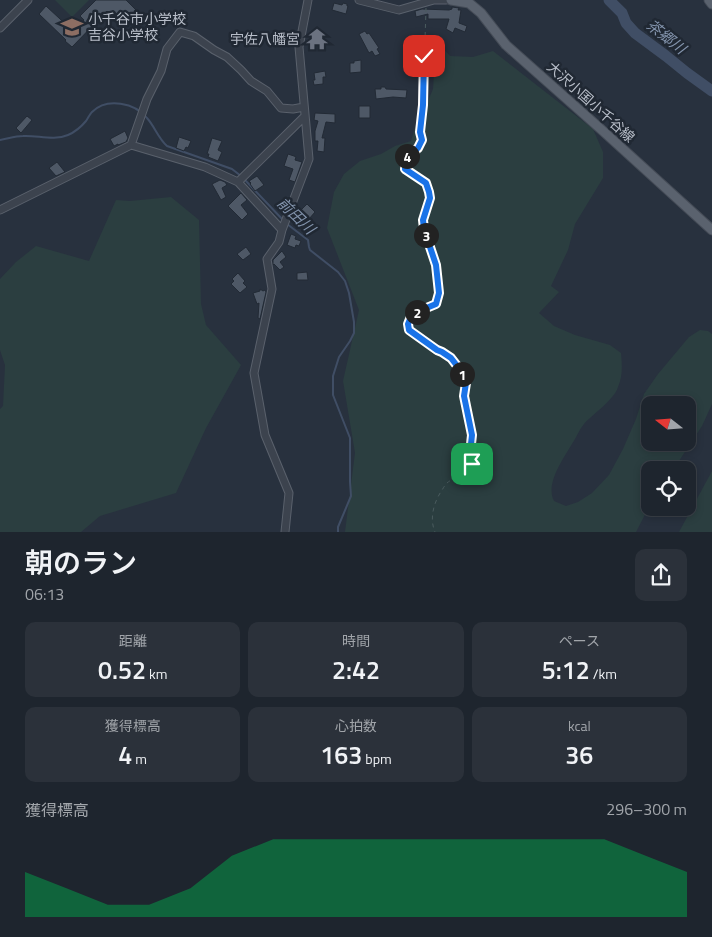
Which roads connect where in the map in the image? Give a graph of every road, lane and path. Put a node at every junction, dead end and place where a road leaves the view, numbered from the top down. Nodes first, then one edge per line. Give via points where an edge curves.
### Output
1 (28, 0) edge
2 (308, 0) edge
3 (359, 0) edge
4 (446, 0) edge
5 (451, 0) edge
6 (708, 0) edge
7 (427, 2) junction
8 (712, 4) edge
9 (0, 28) edge
10 (304, 107) junction
11 (305, 116) junction
12 (131, 145) junction
13 (238, 182) junction
14 (0, 210) edge
15 (282, 230) junction
16 (712, 230) edge
17 (285, 532) edge
18 (435, 532) edge

1 - 9 street
2 - 10 street via 299,47
3 - 7 street via 399,10
4 - 5 street
4 - 7 street
5 - 16 main road, 大沢小国小千谷線 via 469,3 482,13 506,45
6 - 8 main road
7 - 18 path via 422,140 408,156 405,169 426,183 429,192 423,220 436,265 439,293 436,304 412,314 408,324 409,330 451,358 458,367 466,383 464,396 472,435 469,473 447,482 439,494 432,520
10 - 11 street
10 - 12 street via 281,108 227,57 194,36 180,32 167,49
11 - 13 street
11 - 15 street via 309,159
12 - 13 street via 205,167
12 - 14 street
13 - 15 street
15 - 17 street via 279,242 266,259 272,289 254,373 265,435 289,493

